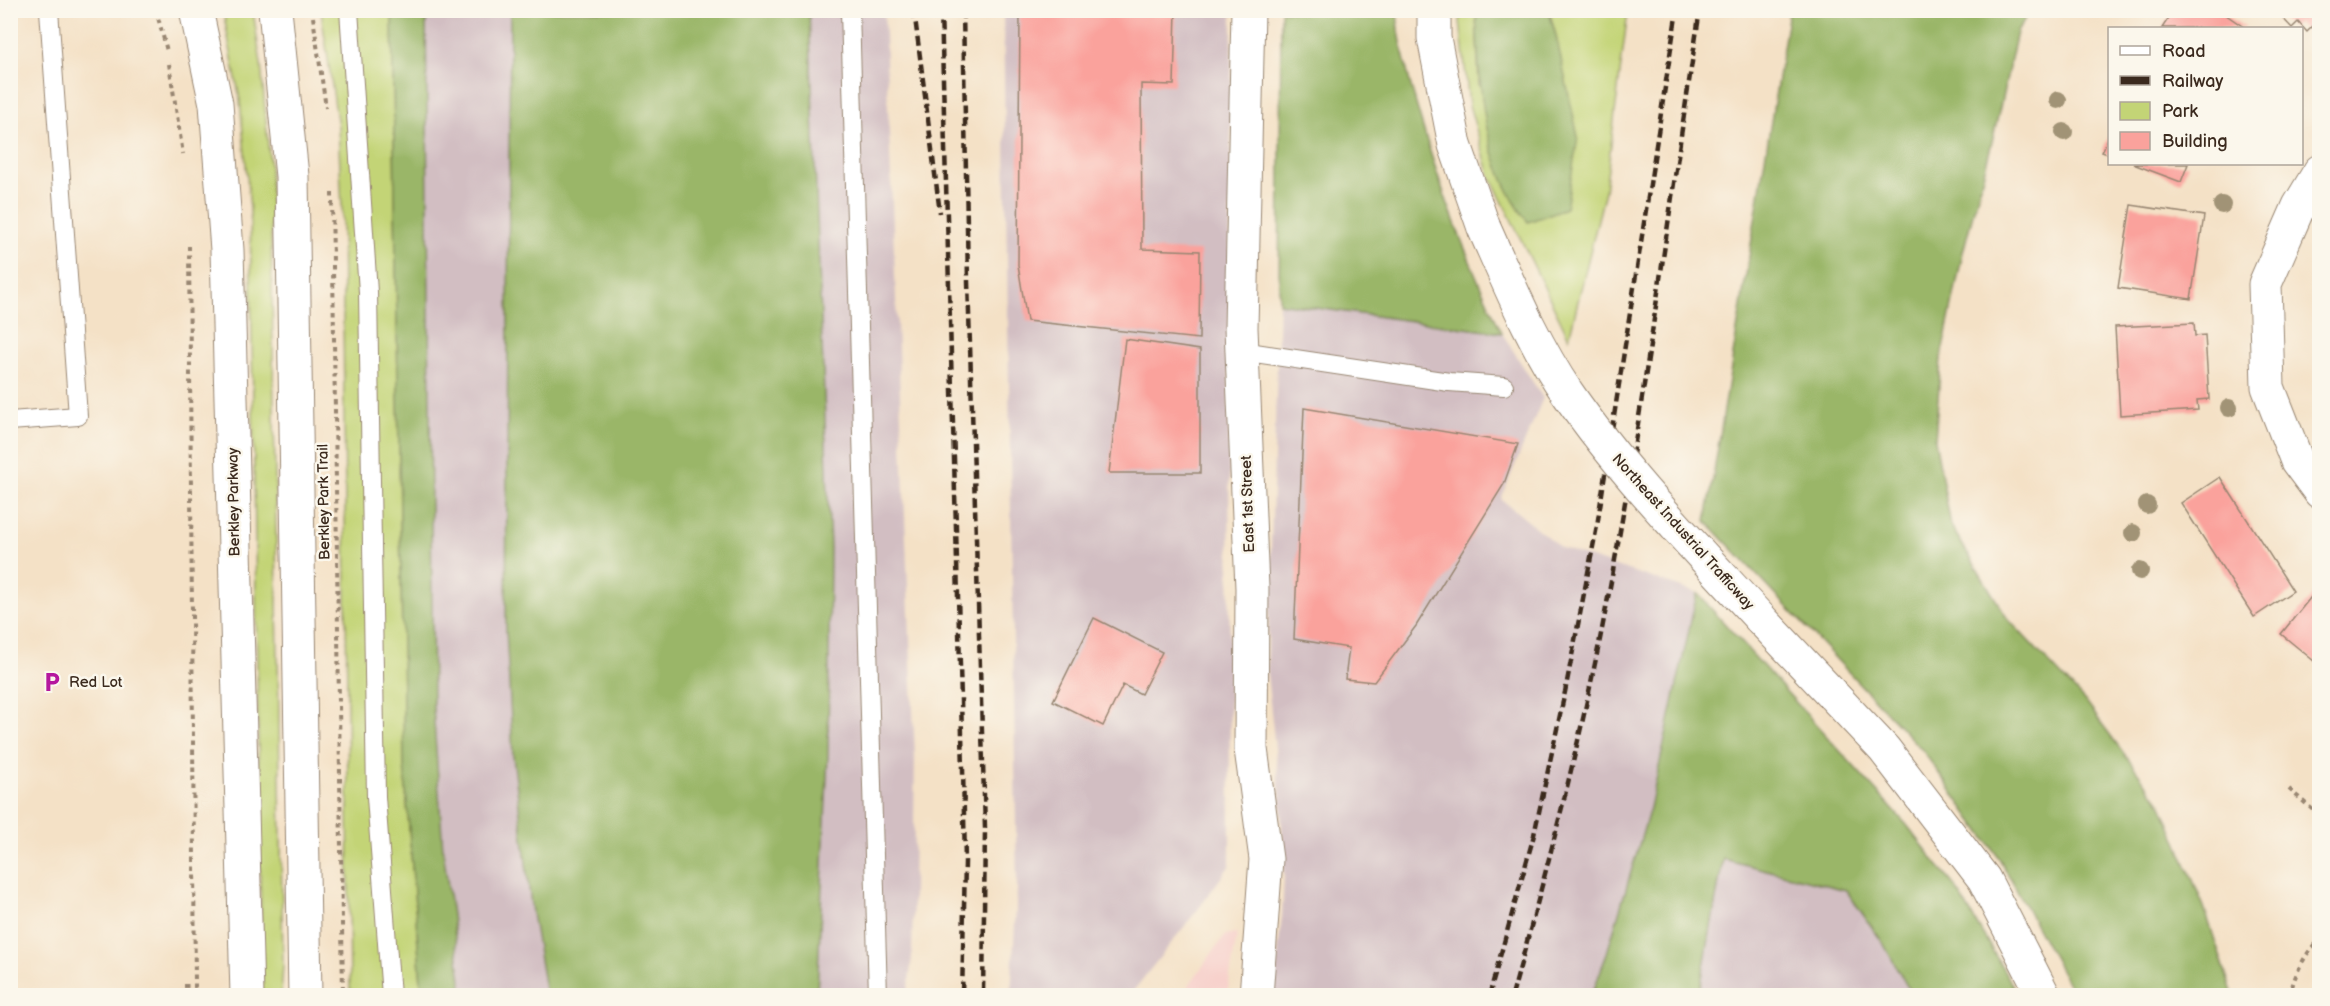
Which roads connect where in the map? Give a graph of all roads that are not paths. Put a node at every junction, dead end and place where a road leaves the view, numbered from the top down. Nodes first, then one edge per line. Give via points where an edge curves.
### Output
1 (49, 10) edge
2 (196, 10) edge
3 (275, 10) edge
4 (349, 10) edge
5 (850, 10) edge
6 (1248, 10) edge
7 (1434, 10) edge
8 (2319, 171) edge
9 (1242, 351) junction
10 (1504, 386) dead end
11 (10, 421) edge
12 (2319, 492) edge
13 (247, 996) edge
14 (305, 996) edge
15 (391, 996) edge
16 (878, 996) edge
17 (1256, 996) edge
18 (2044, 996) edge

1 - 11 lane via 78,416
2 - 13 street, Berkley Parkway via 216,104 227,250
3 - 14 street via 292,176
4 - 15 lane via 368,292 376,797
5 - 16 lane
6 - 9 street, East 1st Street
7 - 18 street, Northeast Industrial Trafficway, bridge via 1434,38 1455,145 1484,228 1523,315 1567,393 1624,469 1884,749 1984,879
8 - 12 street via 2265,284 2268,387 2297,461
9 - 10 lane via 1449,382
9 - 17 street, East 1st Street via 1252,588 1251,748 1266,859

